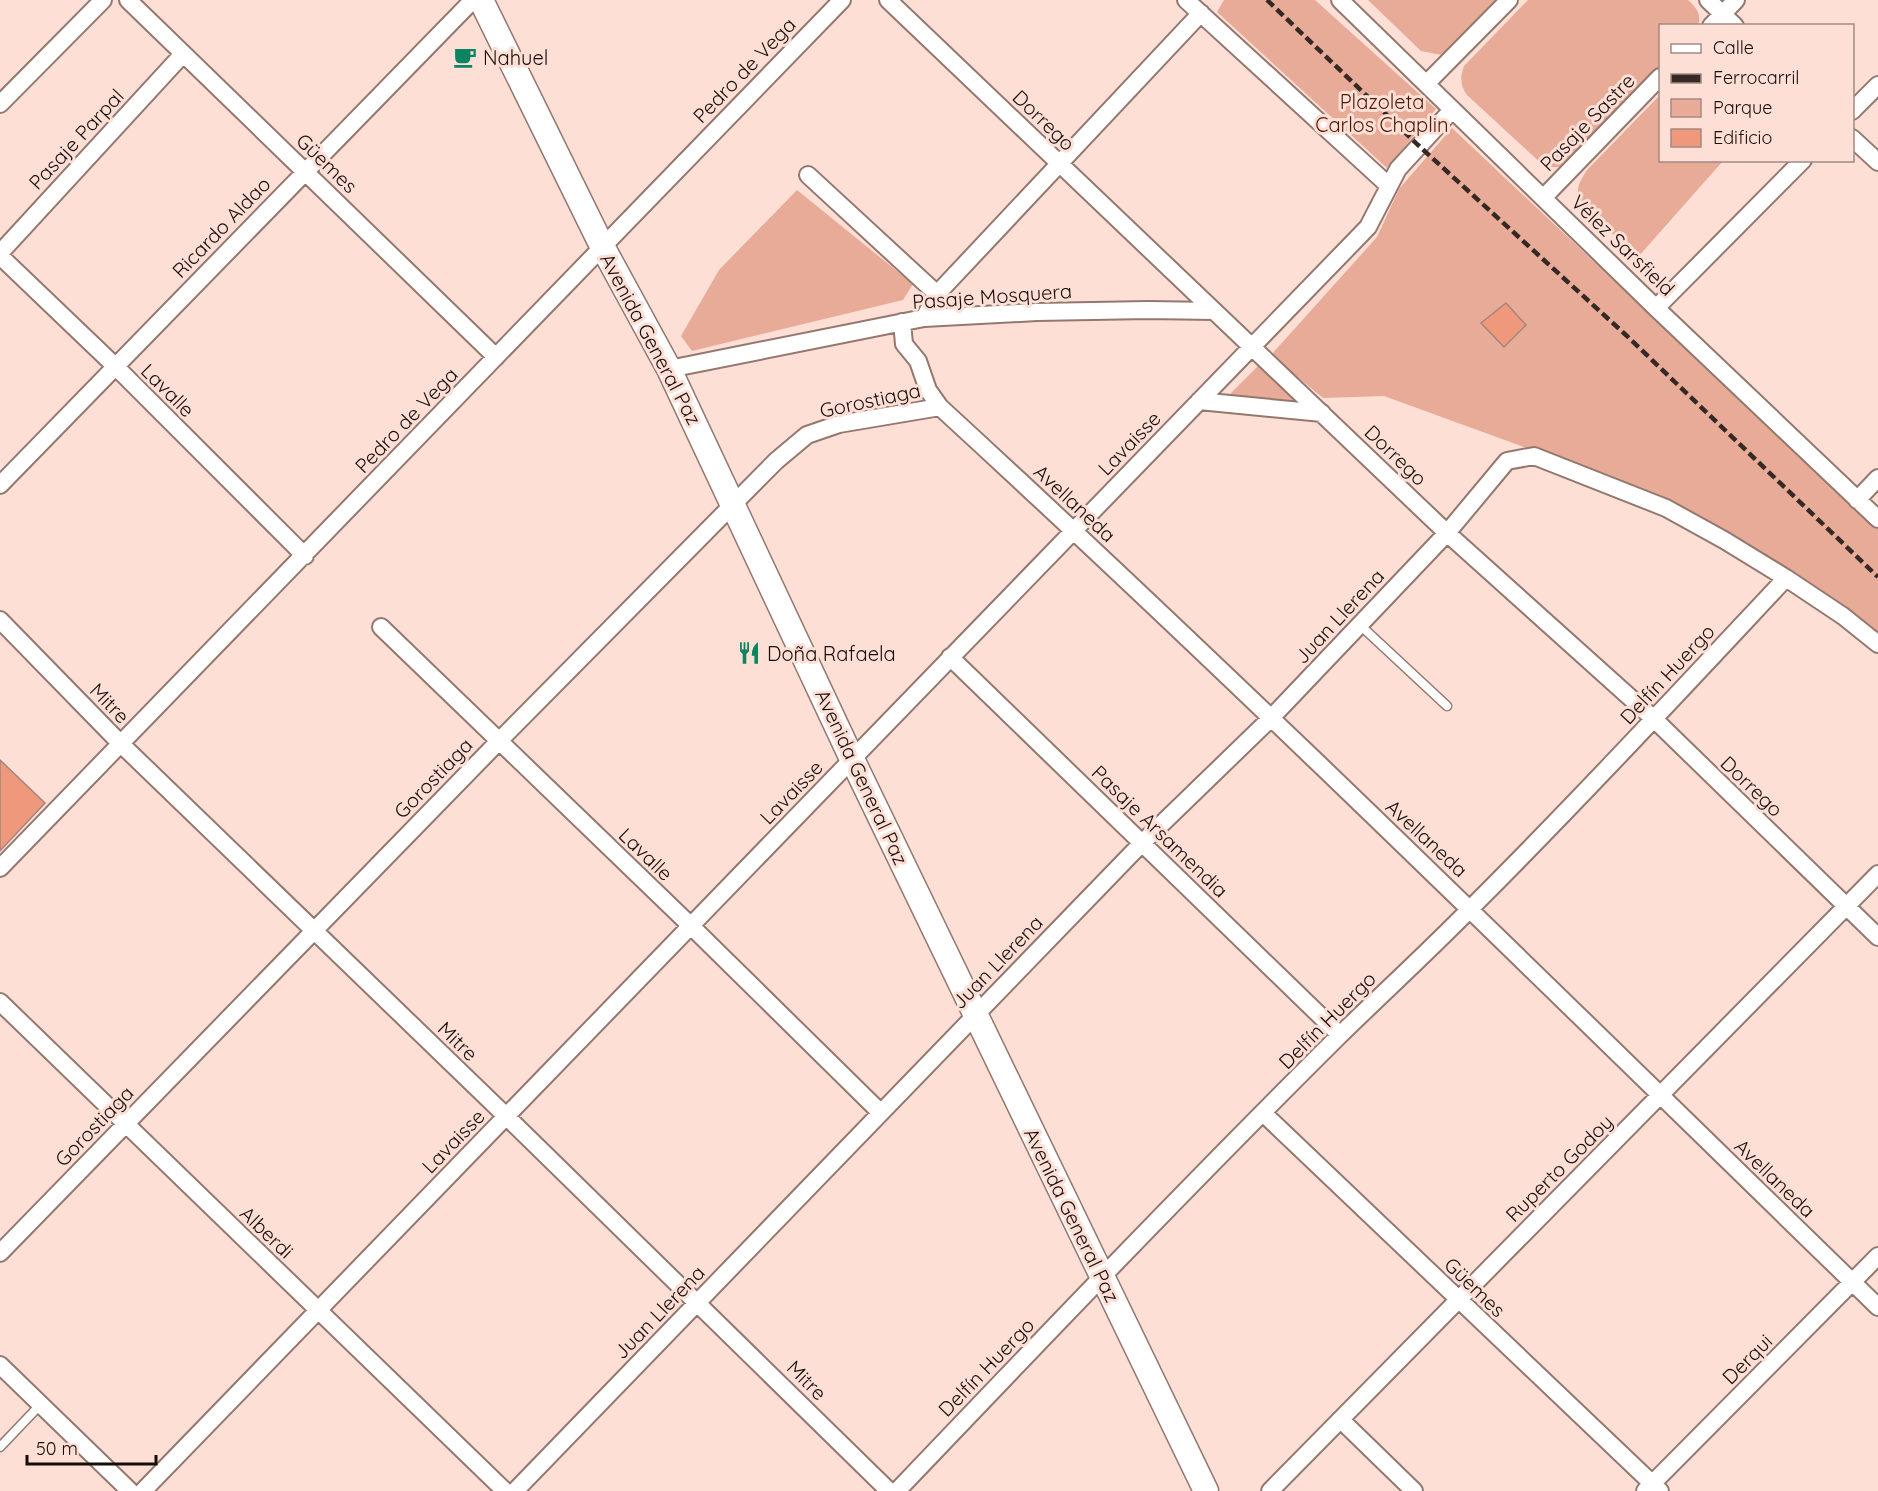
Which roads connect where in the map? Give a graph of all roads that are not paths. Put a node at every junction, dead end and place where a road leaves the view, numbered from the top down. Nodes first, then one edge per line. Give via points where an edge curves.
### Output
1 (103, 0) edge
2 (128, 0) edge
3 (473, 0) edge
4 (481, 0) edge
5 (842, 0) edge
6 (888, 0) edge
7 (1186, 0) edge
8 (1340, 0) edge
9 (1509, 0) edge
10 (1708, 0) edge
11 (1736, 0) edge
12 (1201, 13) junction
13 (1716, 20) edge
14 (183, 54) junction
15 (1659, 78) edge
16 (1426, 84) junction
17 (1878, 85) edge
18 (0, 104) edge
19 (1854, 109) edge
20 (1452, 110) junction
21 (1854, 140) edge
22 (1801, 162) edge
23 (1878, 162) edge
24 (1058, 163) junction
25 (305, 171) junction
26 (808, 175) dead end
27 (1388, 185) junction
28 (1544, 197) junction
29 (602, 246) junction
30 (0, 254) edge
31 (937, 294) junction
32 (1656, 308) junction
33 (1214, 311) junction
34 (924, 318) junction
35 (902, 322) junction
36 (1252, 346) junction
37 (496, 357) junction
38 (115, 366) junction
39 (669, 369) junction
40 (1199, 400) junction
41 (940, 407) junction
42 (1322, 412) junction
43 (1878, 478) edge
44 (0, 485) edge
45 (1857, 500) junction
46 (733, 502) junction
47 (1878, 519) edge
48 (1074, 530) junction
49 (1447, 532) junction
50 (304, 556) junction
51 (1786, 578) junction
52 (0, 620) edge
53 (1360, 625) junction
54 (381, 627) dead end
55 (1878, 644) edge
56 (950, 657) junction
57 (1447, 706) dead end
58 (1270, 719) junction
59 (1654, 719) junction
60 (498, 741) junction
61 (121, 744) junction
62 (852, 759) junction
63 (1142, 843) junction
64 (0, 868) edge
65 (1878, 874) edge
66 (1846, 907) junction
67 (1471, 909) junction
68 (690, 925) junction
69 (313, 930) junction
70 (1878, 937) edge
71 (0, 1002) edge
72 (975, 1014) junction
73 (1340, 1035) junction
74 (1660, 1095) junction
75 (881, 1113) junction
76 (1263, 1113) junction
77 (506, 1116) junction
78 (125, 1124) junction
79 (0, 1253) edge
80 (1878, 1256) edge
81 (1102, 1277) junction
82 (1852, 1282) junction
83 (1458, 1300) junction
84 (698, 1302) junction
85 (1878, 1307) edge
86 (319, 1311) junction
87 (0, 1365) edge
88 (41, 1404) junction
89 (1341, 1420) junction
90 (0, 1447) edge
91 (1653, 1489) edge
92 (130, 1491) edge
93 (143, 1491) edge
94 (505, 1491) edge
95 (515, 1491) edge
96 (889, 1491) edge
97 (897, 1491) edge
98 (1206, 1491) edge
99 (1270, 1491) edge
100 (1414, 1491) edge

1 - 18 street
2 - 14 street, Güemes
3 - 25 street, Ricardo Aldao
4 - 29 main road, Avenida General Paz
5 - 29 street, Pedro de Vega
6 - 24 street, Dorrego
7 - 12 street
8 - 16 street, Vélez Sarsfield
9 - 16 street
10 - 13 street
11 - 13 street
12 - 24 street
12 - 27 street
14 - 25 street, Güemes
14 - 30 street, Pasaje Parpal
15 - 28 street, Pasaje Sastre
16 - 20 street, Vélez Sarsfield
17 - 19 street
20 - 27 street, Lavaisse
20 - 28 street, Vélez Sarsfield
21 - 23 street
22 - 32 street
24 - 31 street
24 - 33 street, Dorrego
25 - 37 street, Güemes
25 - 38 street, Ricardo Aldao
26 - 31 street
27 - 36 street, Lavaisse via 1368,227
28 - 32 street, Vélez Sarsfield
29 - 37 street, Pedro de Vega
29 - 39 main road, Avenida General Paz
30 - 38 street, Lavalle
31 - 34 street
32 - 45 street, Vélez Sarsfield
33 - 34 street, Pasaje Mosquera via 1048,312
33 - 36 street, Dorrego
34 - 35 street, Pasaje Mosquera
35 - 39 street, Pasaje Mosquera
35 - 41 street, Avellaneda via 904,344 918,361 928,390
36 - 40 street, Lavaisse
36 - 42 street, Dorrego
37 - 50 street, Pedro de Vega
38 - 44 street, Ricardo Aldao
38 - 50 street, Lavalle
39 - 46 main road, Avenida General Paz
40 - 42 street
40 - 48 street, Lavaisse
41 - 46 street, Gorostiaga via 839,424 807,435
41 - 48 street, Avellaneda
42 - 49 street, Dorrego
43 - 45 street
45 - 47 street, Vélez Sarsfield
46 - 60 street, Gorostiaga
46 - 62 main road, Avenida General Paz
48 - 56 street, Lavaisse
48 - 58 street, Avellaneda
49 - 51 street, Juan Llerena via 1508,461 1534,456 1666,508
49 - 53 street, Juan Llerena
49 - 59 street, Dorrego
50 - 61 street, Pedro de Vega
51 - 55 street
51 - 59 street, Delfín Huergo
52 - 61 street, Mitre
53 - 57 lane
53 - 58 street, Juan Llerena
54 - 60 street, Lavalle
56 - 62 street, Lavaisse
56 - 63 street, Pasaje Arsamendia
58 - 63 street, Juan Llerena
58 - 67 street, Avellaneda
59 - 66 street, Dorrego
59 - 67 street, Delfín Huergo
60 - 68 street, Lavalle
60 - 69 street, Gorostiaga
61 - 64 street, Pedro de Vega
61 - 69 street, Mitre
62 - 68 street, Lavaisse
62 - 72 main road, Avenida General Paz
63 - 72 street, Juan Llerena
63 - 73 street, Pasaje Arsamendia
65 - 66 street, Ruperto Godoy
66 - 70 street, Dorrego
66 - 74 street, Ruperto Godoy
67 - 73 street, Delfín Huergo
67 - 74 street, Avellaneda
68 - 75 street, Lavalle
68 - 77 street, Lavaisse
69 - 77 street, Mitre
69 - 78 street, Gorostiaga
71 - 78 street, Alberdi
72 - 75 street, Juan Llerena
72 - 81 main road, Avenida General Paz
73 - 76 street, Delfín Huergo
74 - 82 street, Avellaneda
74 - 83 street, Ruperto Godoy
75 - 84 street, Juan Llerena
76 - 81 street, Delfín Huergo
76 - 83 street, Güemes
77 - 84 street, Mitre
77 - 86 street, Lavaisse
78 - 79 street, Gorostiaga
78 - 86 street, Alberdi
80 - 82 street, Derqui
81 - 97 street, Delfín Huergo
81 - 98 main road, Avenida General Paz
82 - 85 street, Avellaneda
82 - 91 street, Derqui
83 - 89 street, Ruperto Godoy
83 - 91 street, Güemes
84 - 95 street, Juan Llerena
84 - 96 street, Mitre
86 - 93 street, Lavaisse
86 - 94 street, Alberdi
87 - 88 street
88 - 90 lane
88 - 92 street
89 - 99 street, Ruperto Godoy
89 - 100 street

